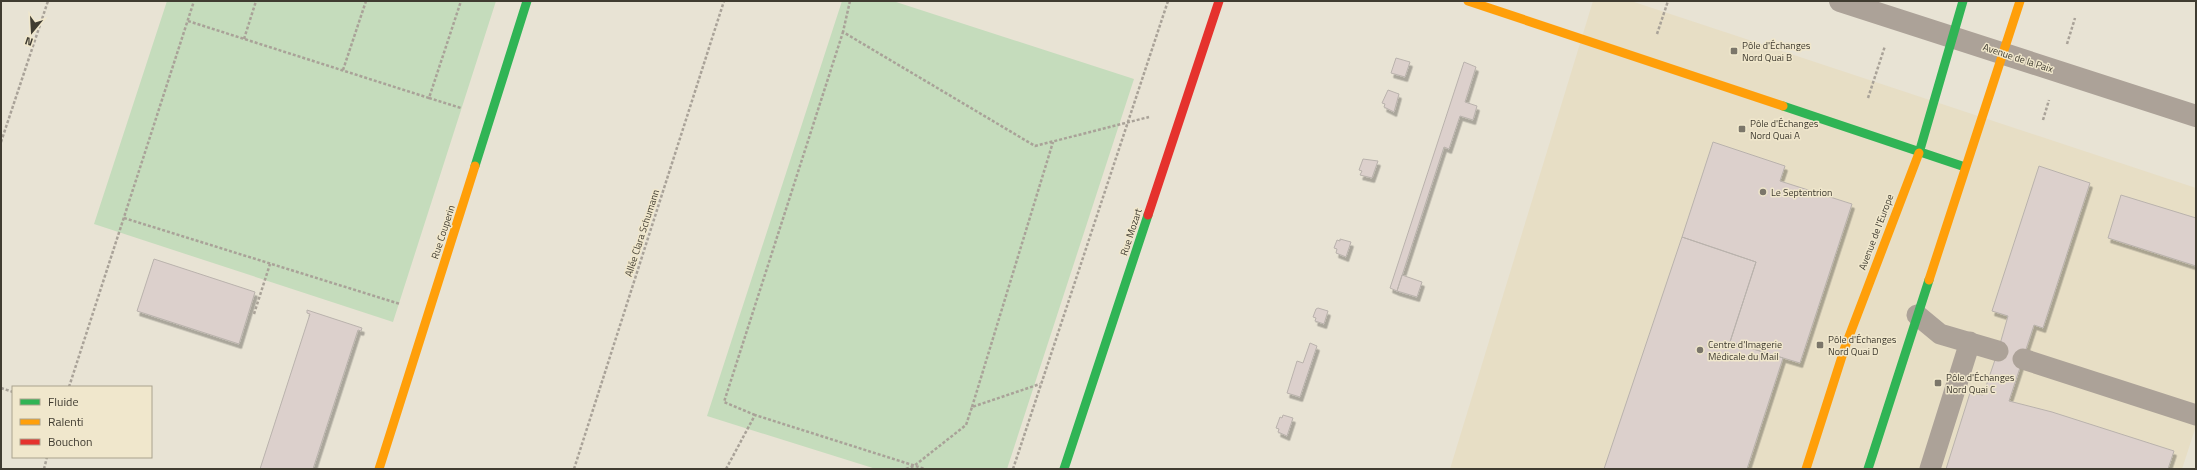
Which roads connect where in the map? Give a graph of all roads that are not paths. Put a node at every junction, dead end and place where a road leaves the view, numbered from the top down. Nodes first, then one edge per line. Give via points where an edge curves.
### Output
1 (527, 1) edge
2 (1219, 1) edge
3 (1468, 1) edge
4 (1840, 1) edge
5 (1963, 1) edge
6 (2020, 1) edge
7 (1953, 38) junction
8 (2002, 53) junction
9 (2196, 116) edge
10 (1919, 152) junction
11 (1965, 167) junction
12 (1918, 315) junction
13 (1970, 342) junction
14 (1998, 350) dead end
15 (2023, 359) dead end
16 (2196, 415) edge
17 (379, 469) edge
18 (1064, 469) edge
19 (1806, 469) edge
20 (1868, 469) edge
21 (1930, 469) edge

1 - 17 street, Rue Couperin
2 - 18 street, Rue Mozart
3 - 10 street
4 - 7 street, Avenue de la Paix
5 - 7 street, Avenue de l'Europe
6 - 8 street
7 - 8 street, Avenue de la Paix
7 - 10 street, Avenue de l'Europe
8 - 9 street, Avenue de la Paix
8 - 11 street
10 - 11 street
10 - 19 street, Avenue de l'Europe via 1848,340
11 - 12 street
12 - 13 lane via 1940,334
12 - 20 street
13 - 14 lane
13 - 21 lane
15 - 16 lane

